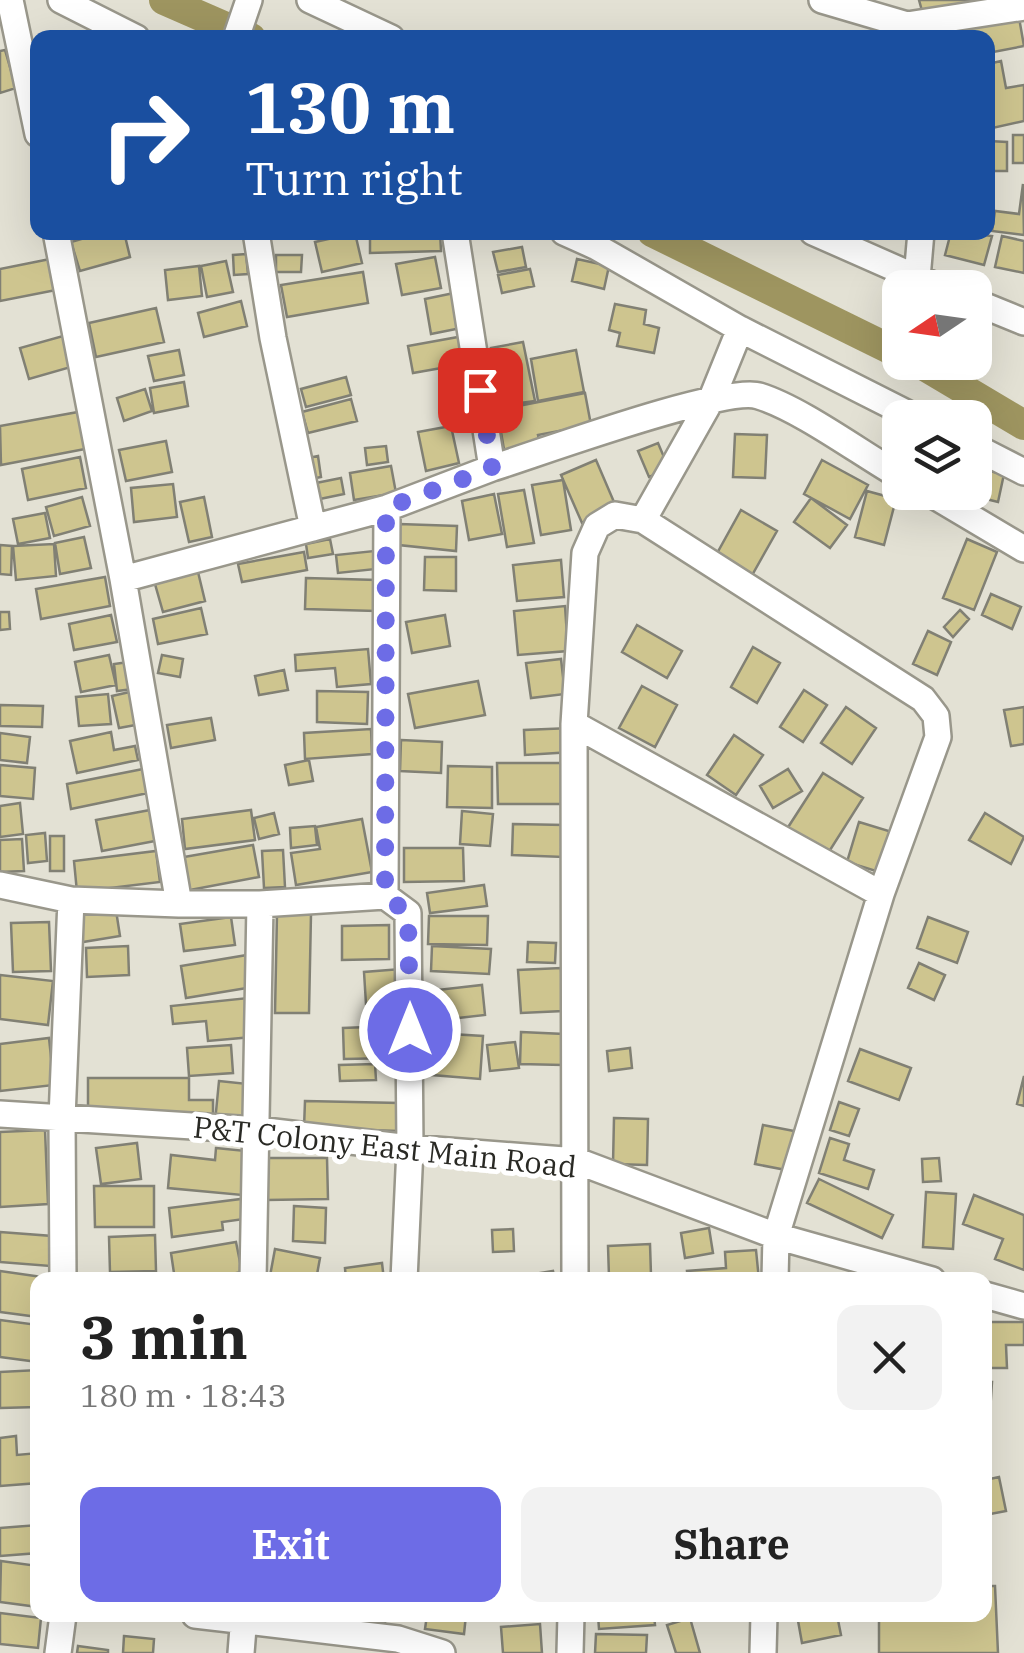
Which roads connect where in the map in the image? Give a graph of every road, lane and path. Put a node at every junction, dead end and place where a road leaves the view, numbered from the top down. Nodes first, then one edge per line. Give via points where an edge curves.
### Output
1 (10, 0) edge
2 (61, 0) edge
3 (310, 0) edge
4 (822, 0) edge
5 (247, 6) edge
6 (1024, 7) edge
7 (907, 21) edge
8 (120, 30) edge
9 (239, 30) edge
10 (374, 30) edge
11 (30, 96) edge
12 (58, 240) edge
13 (257, 240) edge
14 (456, 240) edge
15 (582, 240) edge
16 (831, 240) edge
17 (922, 240) edge
18 (899, 270) edge
19 (926, 270) edge
20 (992, 309) edge
21 (1024, 322) edge
22 (740, 329) junction
23 (712, 398) junction
24 (882, 401) edge
25 (992, 456) edge
26 (882, 465) edge
27 (492, 468) junction
28 (1024, 472) edge
29 (386, 508) junction
30 (958, 510) edge
31 (643, 520) junction
32 (314, 528) junction
33 (1024, 549) edge
34 (123, 579) junction
35 (574, 724) junction
36 (0, 885) edge
37 (880, 894) junction
38 (385, 896) junction
39 (71, 900) junction
40 (178, 904) junction
41 (260, 904) junction
42 (0, 1114) edge
43 (62, 1118) junction
44 (256, 1130) junction
45 (410, 1148) junction
46 (577, 1161) junction
47 (776, 1236) junction
48 (63, 1272) edge
49 (252, 1272) edge
50 (404, 1272) edge
51 (576, 1272) edge
52 (775, 1272) edge
53 (904, 1272) edge
54 (992, 1297) edge
55 (1024, 1306) edge
56 (62, 1622) edge
57 (243, 1622) edge
58 (312, 1622) edge
59 (571, 1622) edge
60 (764, 1622) edge
61 (398, 1627) edge
62 (58, 1653) edge
63 (241, 1653) edge
64 (442, 1653) edge
65 (570, 1653) edge
66 (763, 1653) edge

1 - 11 street
2 - 8 street
3 - 10 street
4 - 7 street
5 - 9 street
6 - 7 street
12 - 34 street
13 - 32 street
14 - 27 street
15 - 22 street
16 - 18 street
17 - 19 street
20 - 21 street
22 - 23 street
22 - 24 street
23 - 26 street via 755,394
23 - 27 street
23 - 31 street
25 - 28 street
27 - 29 street
29 - 32 street
29 - 38 street
30 - 33 street
31 - 35 street via 615,515 596,526 585,552
31 - 37 street via 923,698 936,716 938,737
32 - 34 street
34 - 40 street
35 - 37 street
35 - 46 street
36 - 39 street
37 - 47 street
38 - 41 street
38 - 45 street via 408,913
39 - 40 street
39 - 43 street
40 - 41 street
41 - 44 street
42 - 43 street, P&T Colony East Main Road
43 - 44 street, P&T Colony East Main Road
43 - 48 street
44 - 45 street, P&T Colony East Main Road
44 - 49 street
45 - 46 street, P&T Colony East Main Road
45 - 50 street
46 - 47 street, P&T Colony East Main Road
46 - 51 street
47 - 52 street
47 - 53 street, P&T Colony East Main Road
54 - 55 street
56 - 62 street
57 - 63 street
58 - 61 street
59 - 65 street
60 - 66 street
61 - 64 street

